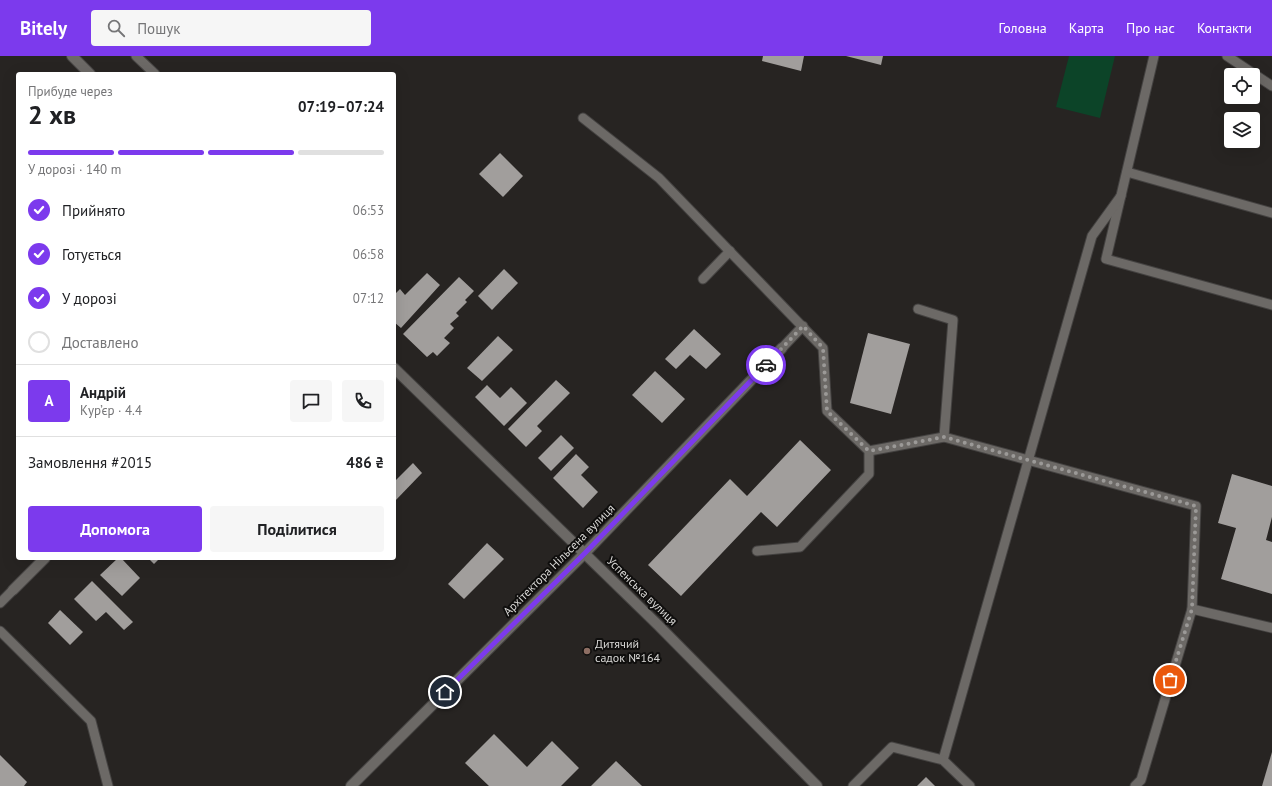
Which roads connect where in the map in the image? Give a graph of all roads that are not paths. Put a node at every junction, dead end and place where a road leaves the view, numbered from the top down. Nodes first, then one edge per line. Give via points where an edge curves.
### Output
1 (72, 56) edge
2 (136, 56) edge
3 (1154, 56) edge
4 (1227, 56) edge
5 (88, 72) edge
6 (153, 72) edge
7 (1272, 86) edge
8 (583, 118) dead end
9 (1127, 172) junction
10 (1121, 196) junction
11 (1272, 213) edge
12 (730, 251) junction
13 (703, 279) dead end
14 (1272, 305) edge
15 (918, 310) dead end
16 (803, 326) junction
17 (782, 348) joint
18 (396, 370) edge
19 (944, 437) junction
20 (869, 451) junction
21 (1028, 460) junction
22 (757, 551) dead end
23 (585, 553) junction
24 (43, 560) edge
25 (13, 590) joint
26 (0, 603) edge
27 (1192, 609) junction
28 (1272, 628) edge
29 (0, 631) edge
30 (943, 760) junction
31 (108, 786) edge
32 (351, 786) edge
33 (817, 786) edge
34 (853, 786) edge
35 (970, 786) edge
36 (1135, 786) edge

1 - 5 street
2 - 6 lane
3 - 9 lane
4 - 7 lane
8 - 12 lane via 659,178
9 - 10 lane
9 - 11 lane
10 - 14 lane via 1106,259
10 - 21 lane via 1092,236
12 - 13 lane
12 - 16 lane
15 - 19 lane via 953,320
16 - 17 lane
16 - 20 lane via 823,348 827,411
17 - 23 street, Архітектора Нільсена вулиця
18 - 23 street, Успенська вулиця
19 - 20 lane
19 - 21 lane
20 - 22 lane via 869,474 800,547
21 - 27 lane via 1196,506
21 - 30 lane
23 - 32 street, Архітектора Нільсена вулиця
23 - 33 street, Успенська вулиця
24 - 25 street
25 - 26 lane
27 - 28 lane
27 - 36 lane via 1141,780
29 - 31 lane via 90,721
30 - 34 lane via 892,747
30 - 35 lane

